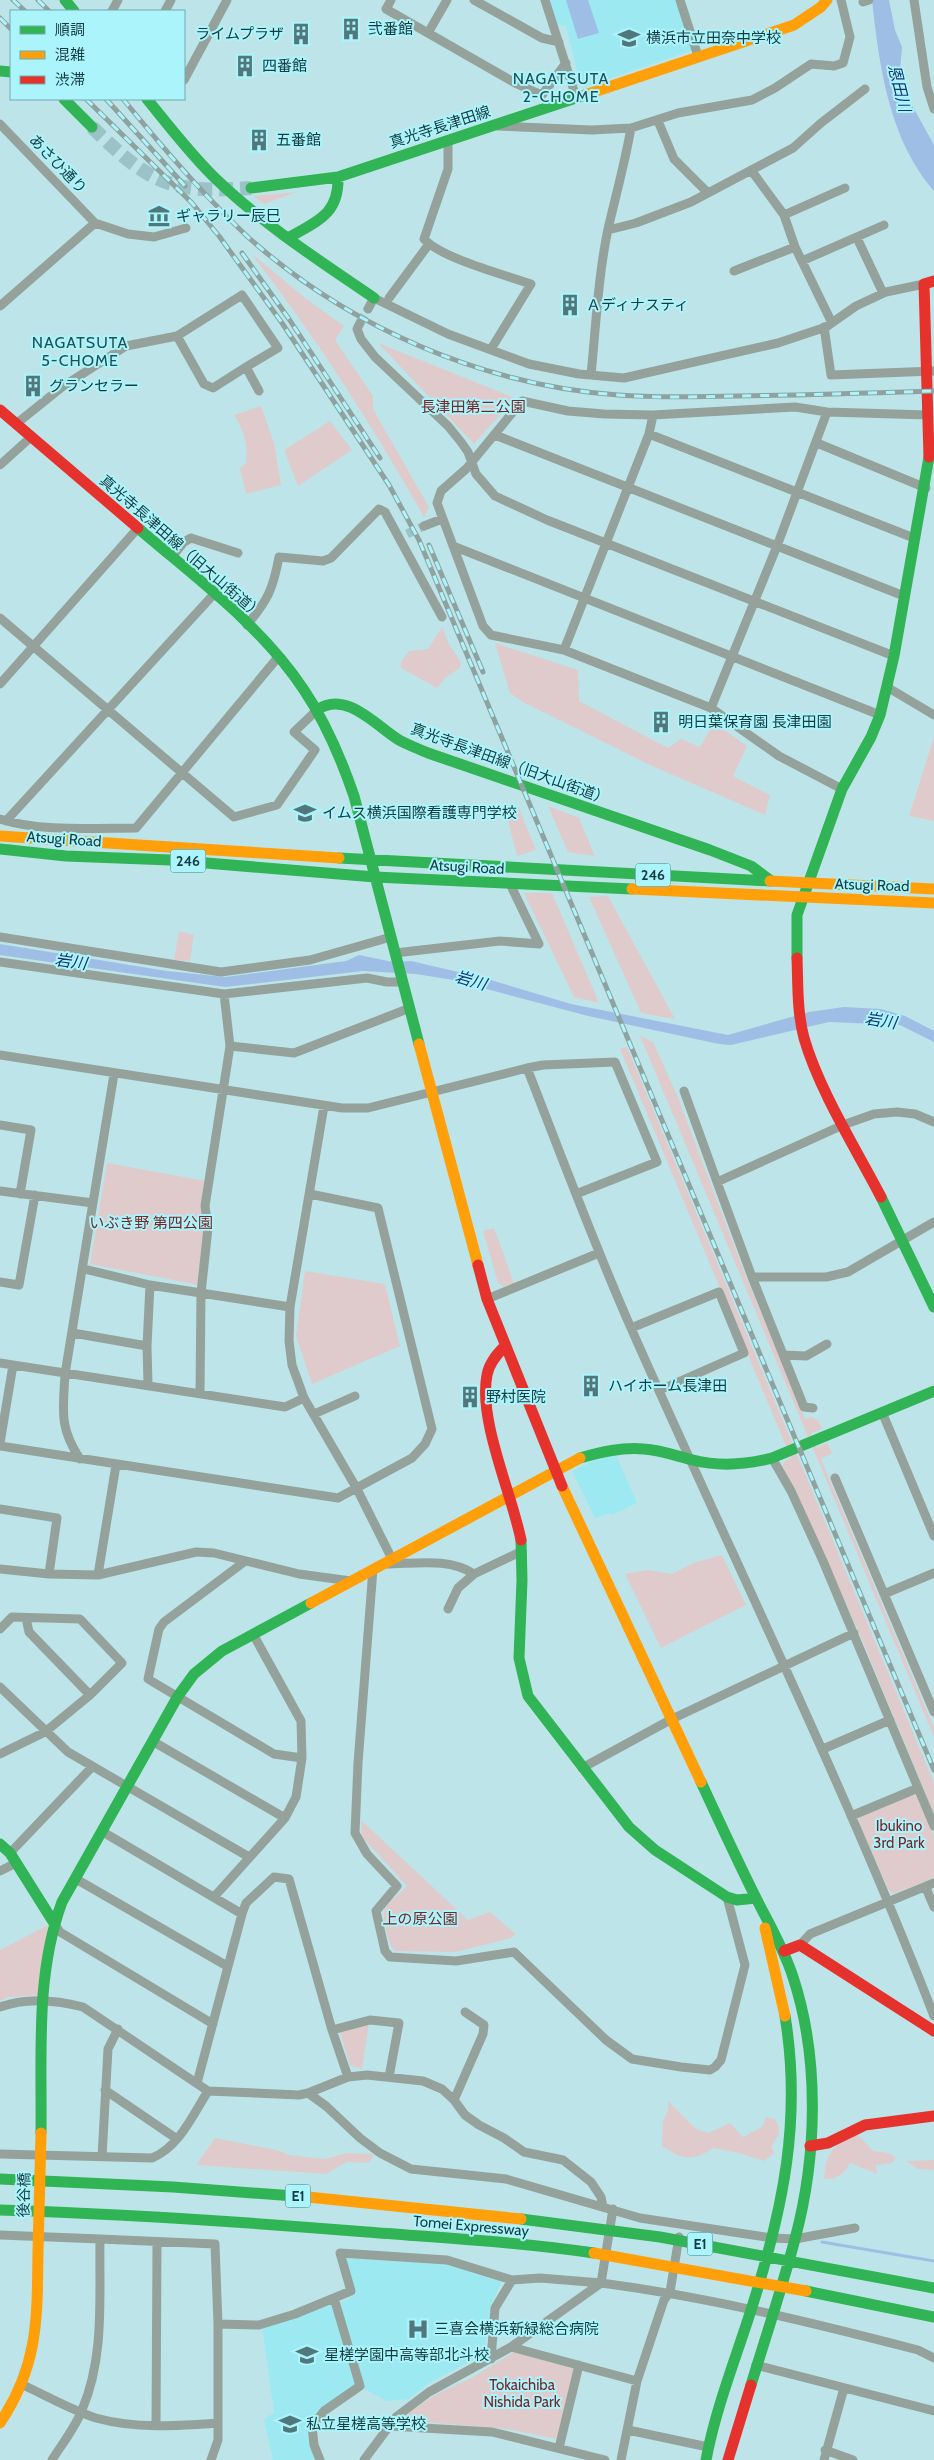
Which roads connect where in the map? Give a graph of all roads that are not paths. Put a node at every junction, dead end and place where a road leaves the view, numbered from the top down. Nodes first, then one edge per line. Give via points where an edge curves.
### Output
1 (65, 0) edge
2 (227, 0) edge
3 (391, 0) edge
4 (447, 0) edge
5 (474, 0) edge
6 (493, 0) edge
7 (545, 0) edge
8 (680, 0) edge
9 (826, 0) edge
10 (841, 0) edge
11 (914, 0) edge
12 (73, 10) edge
13 (494, 11) junction
14 (428, 33) junction
15 (560, 42) junction
16 (698, 56) junction
17 (566, 63) junction
18 (185, 78) edge
19 (865, 89) dead end
20 (576, 98) junction
21 (65, 100) edge
22 (153, 101) edge
23 (934, 109) edge
24 (658, 121) junction
25 (0, 124) edge
26 (92, 126) tunnel mouth
27 (493, 126) junction
28 (631, 128) junction
29 (448, 140) junction
30 (751, 170) junction
31 (338, 177) junction
32 (251, 188) tunnel mouth
33 (845, 188) dead end
34 (707, 192) junction
35 (784, 215) junction
36 (95, 223) junction
37 (884, 225) dead end
38 (186, 228) dead end
39 (608, 230) junction
40 (288, 238) junction
41 (857, 238) junction
42 (429, 244) junction
43 (795, 246) junction
44 (802, 261) junction
45 (734, 270) dead end
46 (929, 283) edge
47 (883, 293) junction
48 (374, 298) junction
49 (389, 298) dead end
50 (0, 306) edge
51 (368, 309) tunnel mouth
52 (360, 322) tunnel mouth
53 (828, 325) junction
54 (177, 336) junction
55 (491, 349) junction
56 (246, 368) junction
57 (934, 371) edge
58 (591, 375) junction
59 (259, 390) dead end
60 (0, 410) edge
61 (827, 412) junction
62 (652, 414) junction
63 (928, 415) junction
64 (16, 424) junction
65 (649, 434) junction
66 (495, 435) junction
67 (31, 436) junction
68 (817, 442) junction
69 (472, 462) junction
70 (0, 465) edge
71 (626, 487) junction
72 (926, 488) junction
73 (797, 491) junction
74 (442, 519) junction
75 (424, 526) tunnel mouth
76 (138, 528) junction
77 (914, 538) junction
78 (605, 542) junction
79 (453, 546) junction
80 (777, 546) junction
81 (238, 553) dead end
82 (172, 557) junction
83 (214, 594) junction
84 (904, 596) junction
85 (585, 597) junction
86 (754, 601) junction
87 (0, 618) edge
88 (442, 618) dead end
89 (247, 625) junction
90 (34, 646) junction
91 (564, 650) junction
92 (279, 656) junction
93 (894, 656) junction
94 (732, 657) junction
95 (0, 684) edge
96 (887, 688) junction
97 (711, 708) junction
98 (108, 709) junction
99 (317, 710) junction
100 (880, 715) junction
101 (934, 715) edge
102 (182, 772) junction
103 (842, 789) junction
104 (3, 820) edge
105 (0, 836) edge
106 (0, 850) edge
107 (371, 860) junction
108 (376, 877) junction
109 (771, 881) junction
110 (510, 884) junction
111 (810, 884) junction
112 (934, 889) edge
113 (802, 898) junction
114 (934, 902) edge
115 (0, 937) edge
116 (391, 937) junction
117 (395, 954) junction
118 (0, 962) edge
119 (402, 981) junction
120 (224, 994) junction
121 (410, 1008) junction
122 (230, 1046) junction
123 (0, 1055) edge
124 (526, 1068) junction
125 (114, 1074) junction
126 (223, 1089) junction
127 (432, 1091) junction
128 (684, 1091) dead end
129 (324, 1106) junction
130 (934, 1122) edge
131 (0, 1125) edge
132 (843, 1125) junction
133 (717, 1182) junction
134 (0, 1191) edge
135 (20, 1194) junction
136 (310, 1194) junction
137 (576, 1194) junction
138 (35, 1195) junction
139 (93, 1203) junction
140 (934, 1222) edge
141 (903, 1239) junction
142 (599, 1253) junction
143 (84, 1269) junction
144 (752, 1277) junction
145 (0, 1282) edge
146 (150, 1285) junction
147 (200, 1294) junction
148 (487, 1299) junction
149 (933, 1304) edge
150 (290, 1307) junction
151 (631, 1328) junction
152 (73, 1333) junction
153 (827, 1344) dead end
154 (147, 1346) junction
155 (505, 1346) junction
156 (783, 1355) junction
157 (0, 1363) edge
158 (13, 1365) junction
159 (65, 1374) junction
160 (148, 1384) junction
161 (660, 1390) junction
162 (934, 1391) edge
163 (200, 1393) junction
164 (355, 1396) dead end
165 (304, 1398) junction
166 (813, 1408) dead end
167 (882, 1412) junction
168 (314, 1414) junction
169 (0, 1445) edge
170 (772, 1458) junction
171 (80, 1459) junction
172 (692, 1460) junction
173 (116, 1465) junction
174 (554, 1470) junction
175 (835, 1478) dead end
176 (356, 1489) junction
177 (510, 1496) junction
178 (0, 1508) edge
179 (934, 1536) edge
180 (522, 1551) junction
181 (244, 1562) junction
182 (383, 1564) junction
183 (0, 1569) edge
184 (934, 1573) edge
185 (49, 1574) junction
186 (474, 1574) junction
187 (98, 1575) junction
188 (352, 1581) junction
189 (884, 1594) junction
190 (448, 1609) dead end
191 (26, 1618) junction
192 (0, 1629) edge
193 (854, 1633) junction
194 (253, 1634) junction
195 (786, 1665) junction
196 (0, 1687) edge
197 (90, 1694) junction
198 (178, 1696) junction
199 (934, 1712) edge
200 (672, 1719) junction
201 (890, 1720) junction
202 (45, 1732) junction
203 (154, 1742) junction
204 (823, 1749) junction
205 (0, 1754) edge
206 (302, 1758) junction
207 (92, 1766) junction
208 (582, 1768) junction
209 (129, 1786) junction
210 (918, 1788) junction
211 (851, 1816) junction
212 (285, 1818) junction
213 (934, 1826) edge
214 (103, 1832) junction
215 (0, 1844) edge
216 (249, 1857) junction
217 (13, 1858) junction
218 (0, 1872) edge
219 (76, 1879) junction
220 (930, 1886) edge
221 (214, 1897) junction
222 (726, 1897) junction
223 (756, 1898) junction
224 (890, 1903) junction
225 (934, 1907) edge
226 (242, 1914) junction
227 (54, 1923) junction
228 (800, 1945) junction
229 (784, 1951) junction
230 (227, 1966) junction
231 (43, 2001) junction
232 (0, 2007) edge
233 (465, 2012) dead end
234 (934, 2016) edge
235 (212, 2024) junction
236 (933, 2027) edge
237 (118, 2029) junction
238 (332, 2030) junction
239 (348, 2077) junction
240 (389, 2077) junction
241 (197, 2083) junction
242 (105, 2090) junction
243 (208, 2091) junction
244 (308, 2093) junction
245 (454, 2100) junction
246 (934, 2116) edge
247 (177, 2139) junction
248 (810, 2146) junction
249 (0, 2154) edge
250 (102, 2157) junction
251 (0, 2179) edge
252 (608, 2208) junction
253 (0, 2210) edge
254 (682, 2225) junction
255 (855, 2228) dead end
256 (0, 2235) edge
257 (772, 2238) junction
258 (100, 2239) junction
259 (795, 2239) junction
260 (157, 2243) junction
261 (512, 2280) junction
262 (601, 2283) junction
263 (934, 2288) edge
264 (670, 2292) junction
265 (334, 2298) junction
266 (751, 2308) junction
267 (773, 2313) junction
268 (934, 2316) edge
269 (218, 2324) junction
270 (511, 2347) junction
271 (934, 2358) edge
272 (491, 2359) junction
273 (579, 2365) junction
274 (756, 2365) junction
275 (637, 2380) junction
276 (23, 2385) junction
277 (844, 2388) junction
278 (82, 2411) junction
279 (934, 2411) edge
280 (0, 2423) edge
281 (218, 2424) junction
282 (156, 2426) junction
283 (390, 2426) junction
284 (628, 2430) junction
285 (708, 2447) junction
286 (559, 2448) junction
287 (825, 2450) junction
288 (52, 2460) edge
289 (212, 2460) edge
290 (320, 2460) edge
291 (364, 2460) edge
292 (605, 2460) edge
293 (621, 2460) edge
294 (706, 2460) edge
295 (728, 2460) edge
296 (824, 2460) edge
297 (853, 2460) edge

1 - 12 main road
2 - 18 street
3 - 14 street via 386,9
4 - 14 street
5 - 13 street
6 - 13 street
7 - 15 street
8 - 16 street
9 - 16 main road, 真光寺長津田線 via 821,8 794,25
10 - 24 street via 850,37 843,63 834,66 811,64 752,100 678,113
11 - 23 street via 927,87
13 - 15 street via 542,38
14 - 17 street via 542,95
15 - 17 street
16 - 20 main road, 真光寺長津田線
17 - 20 street
19 - 30 street via 793,148
20 - 27 main road, 真光寺長津田線
21 - 26 main road
22 - 40 main road via 215,178
24 - 28 street
24 - 34 street via 674,159
25 - 36 street, あさひ通り
27 - 28 street via 582,130
27 - 29 main road, 真光寺長津田線
28 - 39 street
29 - 31 main road, 真光寺長津田線
29 - 42 street via 448,169 424,239
30 - 34 street
30 - 35 street
31 - 32 main road, 真光寺長津田線
31 - 40 main road via 336,204
33 - 35 street
34 - 39 street via 671,210
35 - 43 street
36 - 38 street, あさひ通り via 122,232 154,237
36 - 50 street
37 - 41 street
39 - 58 street
40 - 48 main road
41 - 44 street
41 - 47 street
42 - 49 street
42 - 55 street via 455,257 531,284
43 - 44 street
43 - 45 street
44 - 53 street
46 - 47 street
46 - 63 main road via 926,327
47 - 53 street
48 - 51 street
48 - 55 street via 422,323
52 - 69 street via 358,334 370,352 448,426 462,442
53 - 57 street via 831,374
53 - 58 street via 778,343 624,378
54 - 56 street via 204,384 213,388
54 - 56 street via 242,295 278,348
54 - 64 street via 126,346 62,387
55 - 58 street via 529,364
56 - 59 street
60 - 64 main road, 真光寺長津田線（旧大山街道）
61 - 62 street via 795,408
61 - 63 street
61 - 68 street
62 - 65 street
62 - 66 street via 568,411 522,401
63 - 72 main road
64 - 67 main road, 真光寺長津田線（旧大山街道）
65 - 71 street
65 - 73 street
66 - 69 street
66 - 71 street
67 - 70 street
67 - 76 main road, 真光寺長津田線（旧大山街道）
68 - 72 street
68 - 73 street
69 - 74 street via 441,491 437,503
69 - 78 street via 476,474 495,496
71 - 78 street
71 - 80 street
72 - 77 main road
73 - 77 street
73 - 80 street
74 - 75 street
74 - 79 street
76 - 82 main road, 真光寺長津田線（旧大山街道）
76 - 90 street
77 - 84 main road
78 - 85 street
78 - 86 street
79 - 85 street
79 - 91 street via 483,626 491,634
80 - 84 street
80 - 86 street
81 - 82 street via 191,538
82 - 83 main road, 真光寺長津田線（旧大山街道）
83 - 89 main road, 真光寺長津田線（旧大山街道）
83 - 98 street
84 - 93 main road
85 - 91 street
85 - 94 street
86 - 93 street
86 - 94 street
87 - 90 street
88 - 89 street via 404,536 386,512 379,509 331,558 316,561 279,557 274,585 265,603
89 - 92 main road, 真光寺長津田線（旧大山街道）
90 - 95 street
90 - 98 street
91 - 97 street
92 - 99 main road, 真光寺長津田線（旧大山街道）
92 - 102 street
93 - 96 main road
94 - 97 street
94 - 100 street
96 - 100 main road
96 - 101 street
97 - 103 street via 779,756
98 - 102 street
98 - 104 street
99 - 102 street via 294,732 314,750 276,806 234,817
99 - 107 main road via 344,765
99 - 109 main road, 真光寺長津田線（旧大山街道） via 332,702 350,706 401,741 428,753 710,850 751,866
100 - 103 main road
102 - 104 street via 136,828 74,828
103 - 111 main road
105 - 107 main road, Atsugi Road / 246
106 - 108 main road, Atsugi Road / 246
107 - 108 main road
107 - 109 main road, Atsugi Road / 246
108 - 110 main road, Atsugi Road / 246
108 - 116 main road
109 - 111 main road, Atsugi Road / 246
110 - 113 main road, Atsugi Road / 246
110 - 117 street via 539,944 500,941
111 - 112 main road, Atsugi Road / 246
111 - 113 main road
113 - 114 main road, Atsugi Road / 246
113 - 132 main road via 797,915 799,1007 804,1036
115 - 116 street via 221,972 310,960
116 - 117 main road
117 - 119 main road
118 - 120 street
119 - 120 street via 367,978
119 - 121 main road
120 - 122 street
121 - 122 street via 294,1053
121 - 127 main road
122 - 126 street
123 - 125 street
124 - 127 street
124 - 137 street
124 - 137 street via 615,1062 657,1162
125 - 126 street
125 - 139 street
126 - 129 street
126 - 147 street via 205,1206 208,1228
127 - 129 street via 368,1108
127 - 148 main road
128 - 133 street
129 - 136 street
130 - 132 street via 915,1114 897,1112 874,1114
131 - 135 street via 31,1130
132 - 133 street
132 - 141 main road
133 - 144 street
134 - 135 street
135 - 138 street
136 - 150 street
136 - 176 street via 378,1208 432,1429 425,1444 412,1458
137 - 142 street
138 - 139 street
138 - 145 street via 19,1285
139 - 143 street
140 - 141 street
141 - 144 street via 848,1272 826,1277
141 - 149 main road
142 - 148 street
142 - 151 street
143 - 146 street
143 - 152 street
144 - 156 street
146 - 147 street
146 - 154 street
147 - 150 street
147 - 163 street
148 - 155 main road
150 - 165 street via 292,1365
151 - 161 street
151 - 161 street via 719,1292 744,1353
152 - 154 street
152 - 159 street
153 - 156 street via 806,1356
154 - 160 street
155 - 174 main road
155 - 177 main road via 487,1370 486,1388 493,1438
156 - 166 street via 804,1407
157 - 158 street
158 - 159 street
158 - 169 street
159 - 160 street
159 - 171 street via 62,1422
160 - 163 street
161 - 172 street
162 - 167 main road, 後谷橋
163 - 165 street via 285,1407
164 - 168 street
165 - 168 street
167 - 170 main road, 後谷橋
167 - 179 street
168 - 176 street
169 - 171 street
170 - 172 main road, 後谷橋 via 750,1465 731,1466
170 - 193 street via 791,1492
171 - 173 street
172 - 174 main road, 後谷橋 via 656,1450 618,1449 578,1459
172 - 195 street
173 - 176 street via 338,1498
173 - 187 street
174 - 177 main road, 後谷橋
174 - 200 main road
175 - 189 street
176 - 182 street
177 - 180 main road
177 - 182 main road, 後谷橋
178 - 185 street via 57,1518
180 - 186 street
180 - 208 main road via 519,1670 528,1696
181 - 187 street via 214,1553 196,1552
181 - 188 street
181 - 198 street via 159,1629 148,1679
182 - 186 street via 450,1564 464,1567
182 - 188 main road, 後谷橋
182 - 222 street via 359,1745 354,1833 367,1854 397,1886 376,1911 385,1951 390,1957 456,1961 514,1952 606,2040 632,2058 710,2070 721,2060 745,1965
183 - 185 street
184 - 189 street
185 - 187 street
186 - 190 street via 458,1588
188 - 194 main road, 後谷橋
189 - 199 street
191 - 192 street via 12,1617
191 - 197 street via 30,1632
191 - 197 street via 80,1619 122,1663
193 - 195 street
193 - 201 street
194 - 198 main road, 後谷橋 via 194,1674
194 - 206 street via 301,1722
195 - 200 street
195 - 204 street
196 - 202 street
197 - 202 street
198 - 203 main road, 後谷橋
198 - 206 street via 274,1754
200 - 208 street
200 - 223 main road
201 - 204 street
201 - 210 street
202 - 205 street
202 - 207 street via 68,1752
203 - 209 main road, 後谷橋
203 - 212 street
204 - 211 street
206 - 212 street via 296,1797
207 - 209 street
207 - 217 street
208 - 222 main road via 629,1827 655,1850
209 - 214 main road, 後谷橋
209 - 216 street
210 - 211 street
210 - 213 street
211 - 224 street
212 - 216 street
214 - 219 main road, 後谷橋
214 - 221 street
215 - 217 main road
216 - 221 street
217 - 218 street
217 - 227 main road
219 - 227 main road, 後谷橋
219 - 230 street
220 - 224 street
220 - 225 street
221 - 226 street
222 - 223 main road via 737,1900
223 - 229 main road
223 - 257 main road via 780,1990 790,2065 792,2119 788,2162
224 - 228 street via 810,1934
224 - 234 street
226 - 230 street
226 - 238 street via 246,1903 274,1877 289,1880
227 - 231 main road, 後谷橋 via 47,1948
227 - 235 street via 60,1932
228 - 229 main road
228 - 236 main road
229 - 248 main road via 804,2023 811,2114
230 - 235 street
231 - 232 street
231 - 237 street via 60,2001 83,2007
231 - 276 main road, 後谷橋 via 37,2326 33,2356
233 - 245 street via 484,2025 483,2034
235 - 241 street
237 - 241 street
237 - 242 street via 108,2049
238 - 239 street
238 - 240 street via 370,2020 399,2023
239 - 240 street
239 - 244 street
240 - 245 street via 423,2081 442,2089
241 - 243 street
242 - 247 street
242 - 250 street
243 - 244 street
243 - 247 street
244 - 252 street via 380,2153 411,2170 506,2179
245 - 252 street via 479,2126 524,2152 563,2160 591,2182
246 - 248 main road via 866,2125 828,2143
247 - 250 street via 164,2153 152,2158
248 - 259 main road
249 - 250 street
251 - 263 main road, Tomei Expressway / E1 via 324,2198 594,2228 660,2237
252 - 254 street via 640,2218
252 - 262 street
253 - 268 main road, Tomei Expressway / E1 via 320,2228 593,2253 802,2289
254 - 257 street
254 - 264 street
255 - 259 street
256 - 258 street
257 - 259 street
257 - 266 main road
258 - 260 street
258 - 278 street via 99,2348
259 - 267 main road
260 - 269 street via 215,2244
260 - 282 street
261 - 262 street via 540,2278
261 - 265 street via 448,2260 340,2254 351,2291
261 - 272 street via 494,2308
262 - 264 street
262 - 270 street
264 - 266 street
264 - 275 street via 664,2300
265 - 269 street via 259,2325
265 - 290 street via 360,2386 324,2411 312,2426
266 - 267 street
266 - 285 main road
267 - 271 street via 918,2350
267 - 274 main road
269 - 281 street
270 - 272 street
270 - 273 street
272 - 283 street via 429,2392 396,2417
273 - 275 street
273 - 286 street
274 - 277 street
274 - 295 main road
275 - 284 street
276 - 278 street
276 - 280 main road, 後谷橋
277 - 279 street
277 - 287 street
278 - 282 street via 96,2418
278 - 288 street
281 - 282 street
281 - 289 street via 218,2440
283 - 286 street via 492,2432
283 - 291 street
284 - 285 street
284 - 293 street
285 - 294 main road
286 - 292 street
287 - 296 street
287 - 297 street

